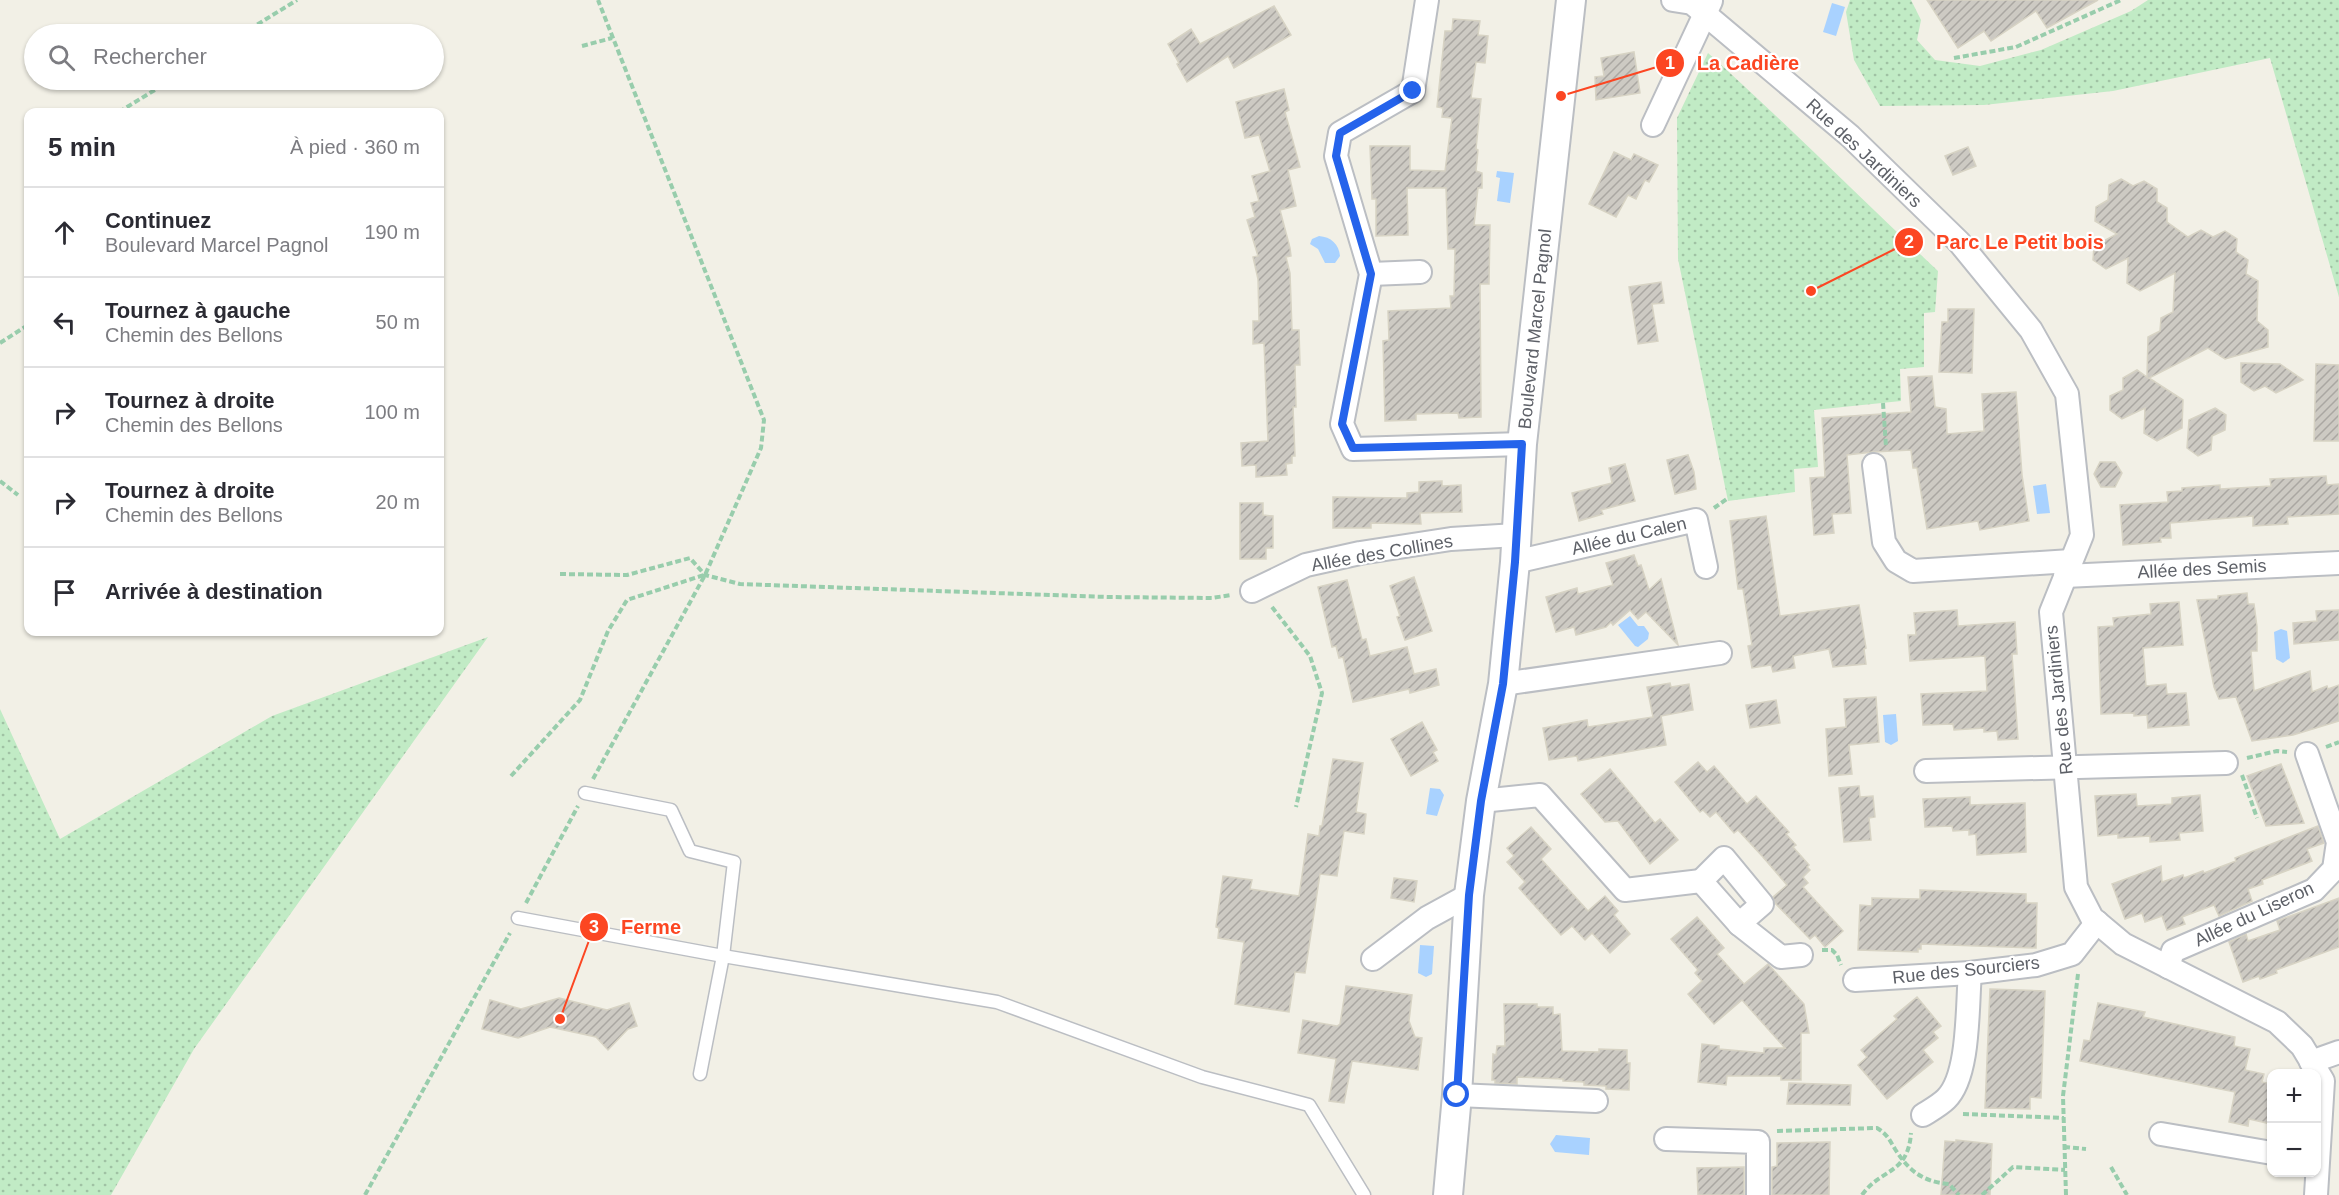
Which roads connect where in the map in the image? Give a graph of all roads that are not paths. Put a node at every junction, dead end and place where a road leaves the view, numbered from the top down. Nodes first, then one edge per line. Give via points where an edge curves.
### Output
1 (1428, 0) edge
2 (1571, 0) edge
3 (1673, 0) edge
4 (1708, 7) edge
5 (1653, 125) dead end
6 (1420, 272) dead end
7 (1371, 274) junction
8 (1522, 444) junction
9 (1874, 465) road end
10 (1516, 548) junction
11 (2339, 562) edge
12 (1706, 567) dead end
13 (2068, 569) junction
14 (1252, 591) road end
15 (1720, 652) dead end
16 (1503, 684) junction
17 (2307, 754) road end
18 (2231, 761) road end
19 (2066, 768) junction
20 (1926, 771) dead end
21 (585, 793) road end
22 (1481, 801) junction
23 (1701, 881) junction
24 (1469, 895) junction
25 (518, 918) road end
26 (2097, 922) junction
27 (1739, 924) junction
28 (1807, 954) road end
29 (723, 956) junction
30 (1373, 959) dead end
31 (2168, 967) junction
32 (1970, 973) junction
33 (1855, 980) road end
34 (2339, 1052) edge
35 (2311, 1062) junction
36 (700, 1074) dead end
37 (1457, 1095) junction
38 (1596, 1101) dead end
39 (1923, 1115) road end
40 (2320, 1123) edge
41 (2161, 1134) dead end
42 (1666, 1139) dead end
43 (2267, 1152) edge
44 (2317, 1177) edge
45 (1364, 1195) edge
46 (1448, 1195) edge
47 (1758, 1195) edge
48 (2316, 1195) edge

1 - 7 street via 1413,91 1340,133 1336,156
2 - 8 street, Boulevard Marcel Pagnol
3 - 4 street, Rue des Jardiniers
4 - 5 street
4 - 13 street, Rue des Jardiniers via 1959,242 2031,330 2067,394 2082,535
6 - 7 street
7 - 8 street via 1342,424 1353,448
8 - 10 street, Boulevard Marcel Pagnol
9 - 13 street, Allée des Semis via 1884,542 1896,561 1913,571
10 - 12 street, Allée du Calen via 1696,520
10 - 14 street, Allée des Collines via 1451,540 1360,553 1306,565
10 - 16 street, Boulevard Marcel Pagnol
11 - 13 street, Allée des Semis
13 - 19 street, Rue des Jardiniers via 2051,612
15 - 16 street
16 - 22 street, Boulevard Marcel Pagnol
17 - 31 street, Allée du Liseron via 2338,842 2334,868 2314,890 2173,951
18 - 19 street
19 - 20 street
19 - 26 street, Rue des Jardiniers via 2076,887
21 - 29 lane via 671,810 690,851 734,862
22 - 23 street via 1540,795 1625,890
22 - 24 street, Boulevard Marcel Pagnol
23 - 27 street
23 - 27 street via 1724,858 1762,904
24 - 30 street via 1427,918
24 - 37 street, Boulevard Marcel Pagnol
25 - 29 lane
26 - 31 street, Rue des Jardiniers via 2123,944
26 - 32 street, Rue des Sourciers via 2072,954 2036,965
27 - 28 street via 1781,957
29 - 36 lane
29 - 45 lane via 997,1002 1202,1077 1309,1106
31 - 35 street, Rue des Jardiniers via 2277,1022 2302,1046
32 - 33 street, Rue des Sourciers
32 - 39 street via 1962,1070 1946,1099
34 - 35 street
35 - 40 street, Rue des Jardiniers via 2323,1081
37 - 38 street
37 - 46 street, Boulevard Marcel Pagnol
41 - 43 street
42 - 47 street via 1758,1142
44 - 48 street, Rue des Jardiniers

